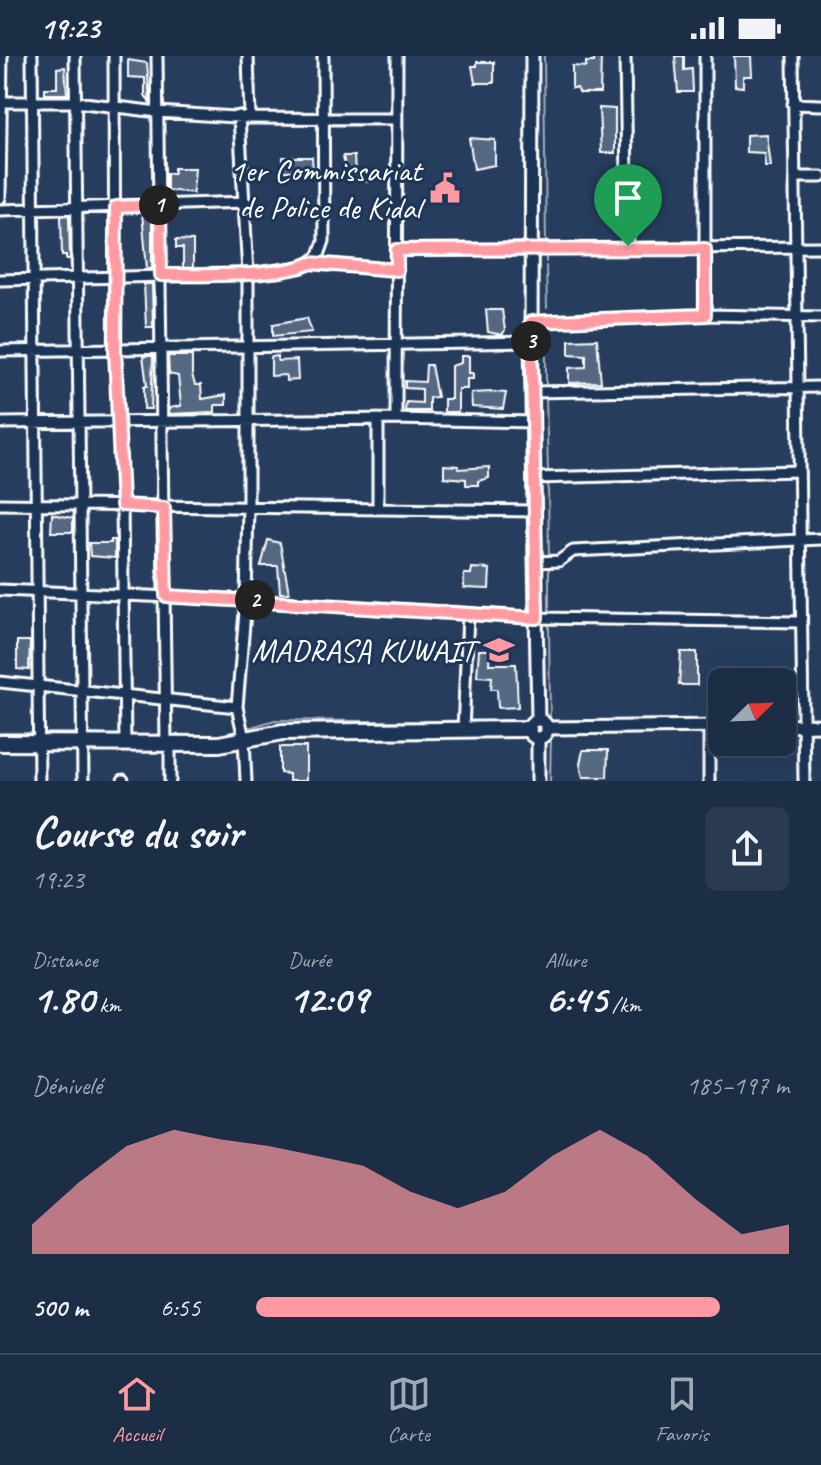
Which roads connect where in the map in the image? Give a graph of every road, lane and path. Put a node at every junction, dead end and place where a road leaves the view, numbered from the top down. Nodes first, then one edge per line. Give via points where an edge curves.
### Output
1 (2, 56) edge
2 (32, 56) edge
3 (75, 56) edge
4 (114, 56) edge
5 (157, 56) edge
6 (248, 56) edge
7 (323, 56) edge
8 (397, 56) edge
9 (532, 56) edge
10 (625, 56) edge
11 (705, 56) edge
12 (793, 56) edge
13 (32, 101) junction
14 (1, 102) edge
15 (76, 102) junction
16 (793, 104) junction
17 (821, 105) edge
18 (114, 106) junction
19 (158, 112) junction
20 (245, 117) junction
21 (322, 119) junction
22 (396, 119) junction
23 (795, 177) junction
24 (821, 177) edge
25 (0, 198) edge
26 (246, 202) junction
27 (160, 205) junction
28 (77, 207) junction
29 (116, 207) junction
30 (0, 210) edge
31 (33, 211) junction
32 (628, 246) junction
33 (796, 247) junction
34 (821, 247) edge
35 (705, 249) junction
36 (397, 250) junction
37 (531, 250) junction
38 (311, 263) junction
39 (397, 270) junction
40 (248, 274) junction
41 (161, 275) junction
42 (79, 279) junction
43 (116, 279) junction
44 (0, 280) edge
45 (34, 280) junction
46 (705, 315) junction
47 (797, 317) junction
48 (821, 317) edge
49 (531, 322) junction
50 (531, 342) junction
51 (247, 347) junction
52 (397, 347) junction
53 (115, 349) junction
54 (162, 349) junction
55 (80, 350) junction
56 (0, 351) edge
57 (34, 351) junction
58 (798, 387) junction
59 (821, 387) edge
60 (533, 392) junction
61 (378, 419) junction
62 (396, 419) junction
63 (118, 420) junction
64 (80, 421) junction
65 (248, 421) junction
66 (37, 422) junction
67 (162, 422) junction
68 (533, 422) junction
69 (0, 423) edge
70 (799, 471) junction
71 (535, 478) junction
72 (80, 503) junction
73 (0, 504) edge
74 (37, 505) junction
75 (122, 505) junction
76 (248, 506) junction
77 (378, 507) junction
78 (164, 508) junction
79 (534, 511) junction
80 (800, 539) junction
81 (821, 539) edge
82 (536, 562) junction
83 (0, 590) edge
84 (36, 591) junction
85 (82, 593) junction
86 (122, 595) junction
87 (166, 596) junction
88 (246, 600) junction
89 (468, 615) junction
90 (537, 618) junction
91 (799, 622) junction
92 (0, 682) edge
93 (39, 686) junction
94 (82, 691) junction
95 (123, 694) junction
96 (165, 700) junction
97 (237, 707) junction
98 (796, 725) edge
99 (803, 725) junction
100 (821, 725) edge
101 (708, 726) edge
102 (538, 729) junction
103 (463, 732) junction
104 (244, 738) junction
105 (0, 743) edge
106 (39, 743) junction
107 (83, 743) junction
108 (125, 743) junction
109 (168, 744) junction
110 (709, 756) edge
111 (250, 780) edge
112 (39, 781) edge
113 (83, 781) edge
114 (170, 781) edge
115 (538, 781) edge
116 (709, 781) edge
117 (804, 781) edge

1 - 14 street
2 - 13 street
3 - 15 street
4 - 18 street
5 - 19 street
6 - 20 street
7 - 21 street
8 - 22 street
9 - 37 street
10 - 32 street
11 - 35 street
12 - 16 street
13 - 14 street
13 - 15 street
13 - 31 street
14 - 25 street
15 - 18 street
15 - 28 street
16 - 17 street
16 - 23 street
18 - 19 street
18 - 29 street
19 - 20 street
19 - 27 street
20 - 21 street
20 - 26 street
21 - 22 street
21 - 38 street via 324,241
22 - 36 street
23 - 24 street
23 - 33 street
26 - 27 street
26 - 40 street
27 - 29 street
27 - 41 street
28 - 29 street
28 - 31 street
28 - 42 street
29 - 43 street
30 - 31 street
31 - 45 street
32 - 35 street
32 - 37 street
33 - 34 street
33 - 35 street
33 - 47 street
35 - 46 street
36 - 37 street
36 - 39 street
37 - 49 street
38 - 39 street
38 - 40 street
39 - 52 street
40 - 41 street
40 - 51 street
41 - 43 street
41 - 54 street
42 - 43 street
42 - 45 street
42 - 55 street
43 - 53 street
44 - 45 street
45 - 57 street
46 - 47 street
46 - 49 street
47 - 48 street
47 - 58 street
49 - 50 street
50 - 52 street
50 - 60 street
51 - 52 street
51 - 54 street
51 - 65 street
52 - 62 street
53 - 54 street
53 - 55 street
53 - 63 street
54 - 67 street
55 - 57 street
55 - 64 street
56 - 57 street
57 - 66 street
58 - 59 street
58 - 60 street
58 - 70 street
60 - 68 street
61 - 62 street
61 - 65 street
61 - 77 street
62 - 68 street
63 - 64 street
63 - 67 street
63 - 75 street
64 - 66 street
64 - 72 street
65 - 67 street
65 - 76 street
66 - 69 street
66 - 74 street
67 - 78 street
68 - 71 street
70 - 71 street
70 - 80 street
71 - 79 street
72 - 74 street
72 - 75 street
72 - 85 street
73 - 74 street
74 - 84 street
75 - 78 street
75 - 86 street
76 - 77 street
76 - 78 street
76 - 88 street
77 - 79 street
78 - 87 street
79 - 82 street
80 - 81 street
80 - 82 street via 573,551 559,561
80 - 91 street
82 - 90 street
83 - 84 street
84 - 85 street
84 - 93 street
85 - 86 street
85 - 94 street
86 - 87 street
86 - 95 street
87 - 88 street
87 - 96 street
88 - 89 street
88 - 97 street
89 - 90 street
89 - 103 street
90 - 91 street
90 - 102 street
91 - 99 street
92 - 93 street
93 - 94 street
93 - 106 street
94 - 95 street
94 - 107 street
95 - 96 street
95 - 108 street
96 - 97 street
96 - 109 street
97 - 104 street
98 - 99 street
99 - 100 street
99 - 117 street
101 - 102 street
102 - 103 main road
102 - 115 street
103 - 104 main road via 283,732
104 - 109 main road via 219,744
104 - 111 street
105 - 106 main road
106 - 107 main road
106 - 112 street
107 - 108 main road
107 - 113 street
108 - 109 main road
109 - 114 street
110 - 116 street

